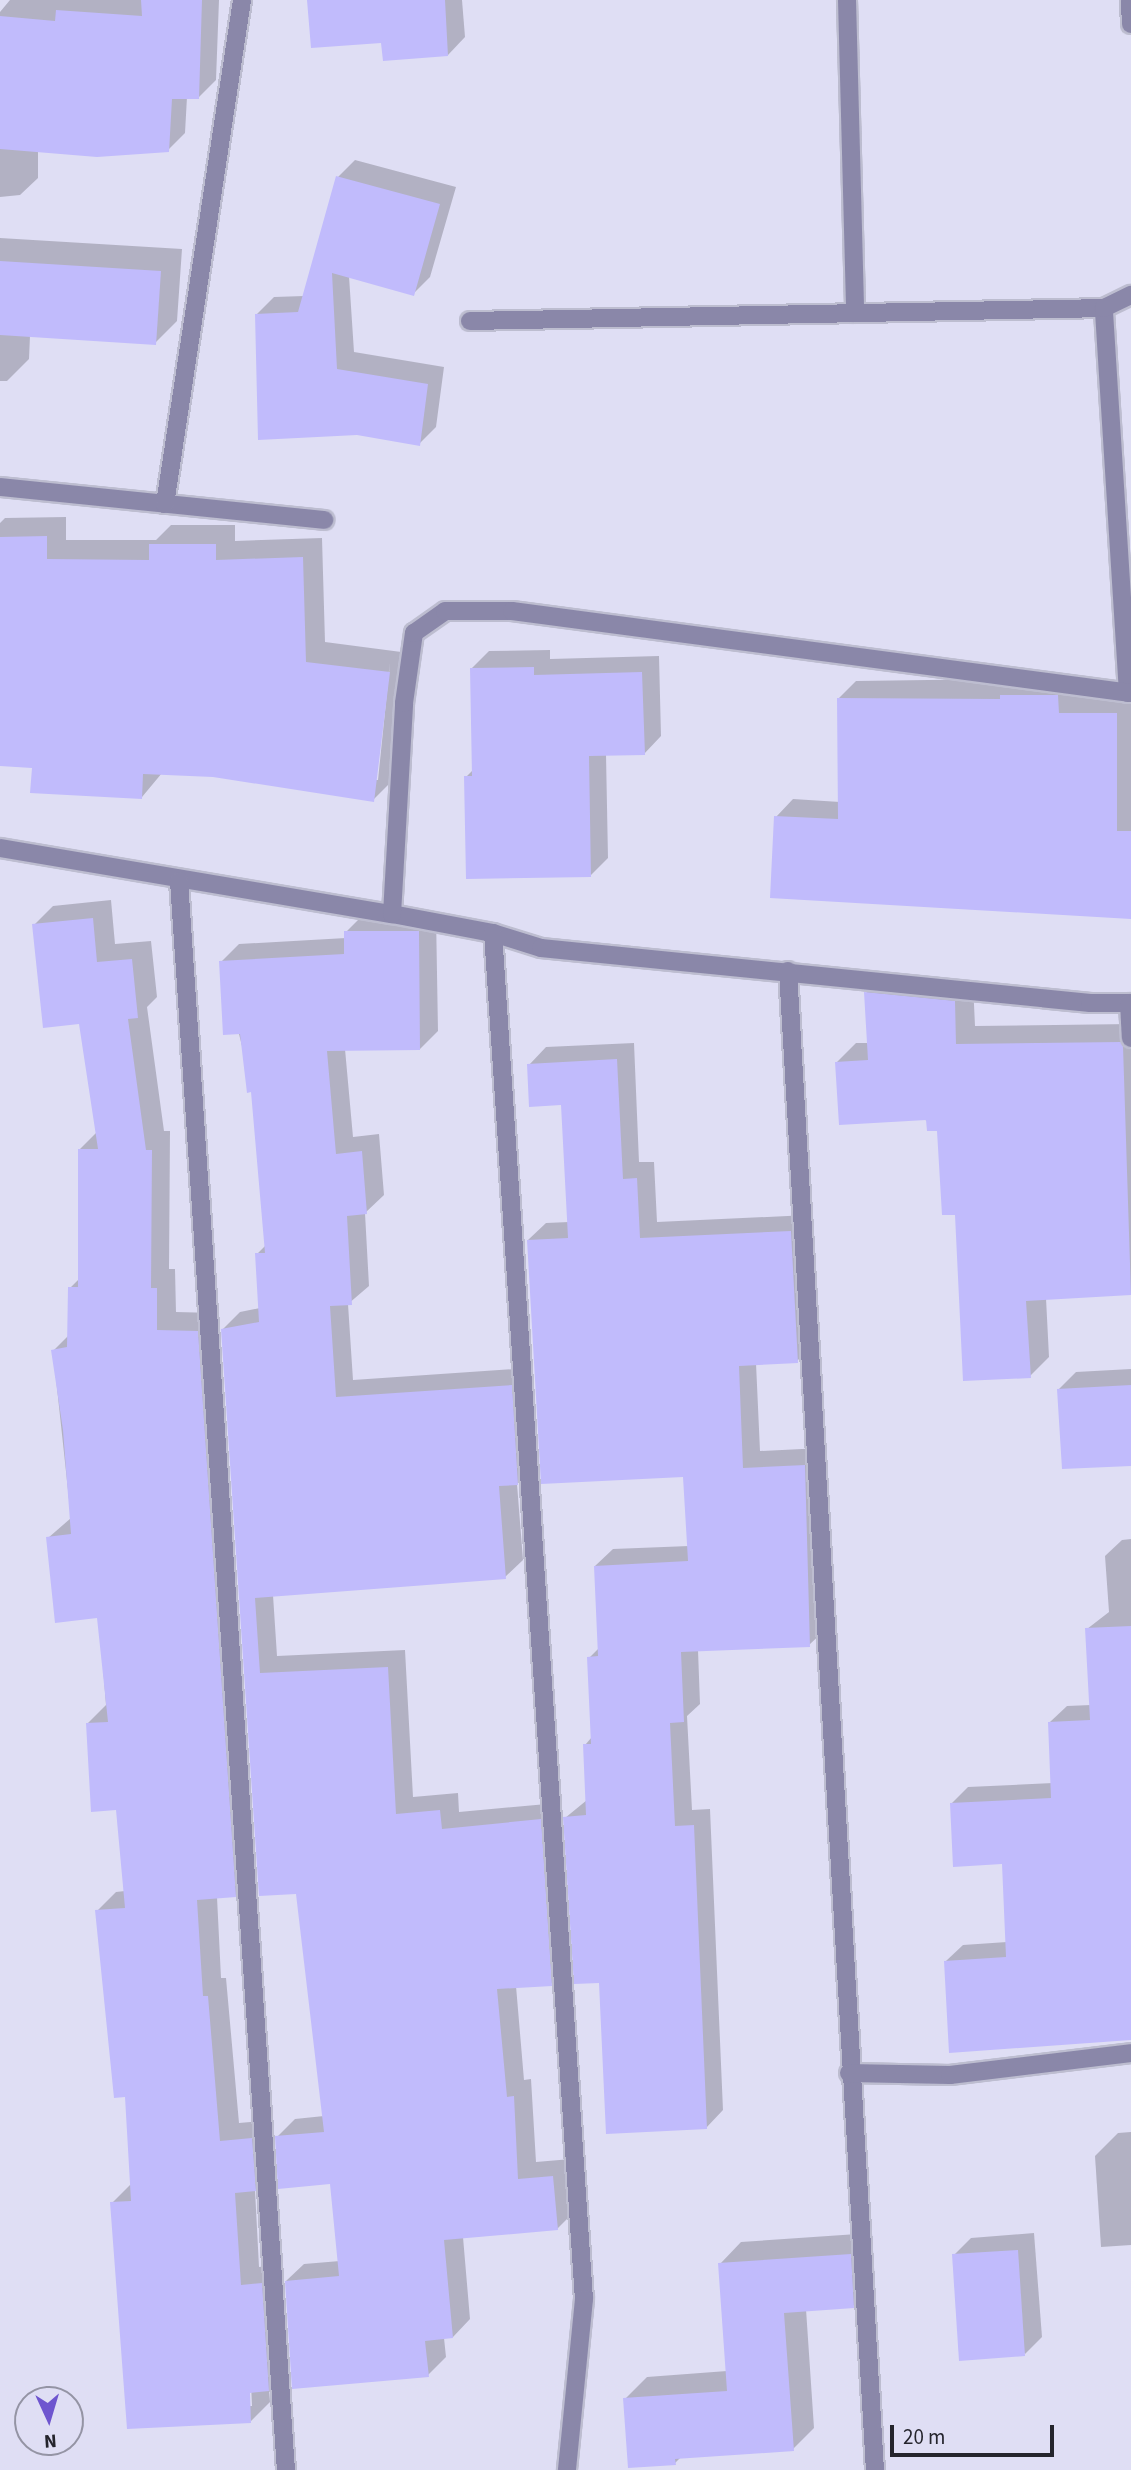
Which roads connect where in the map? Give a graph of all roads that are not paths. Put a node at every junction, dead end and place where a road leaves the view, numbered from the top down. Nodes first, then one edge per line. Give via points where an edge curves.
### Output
1 (242, 0) edge
2 (847, 0) edge
3 (1130, 0) edge
4 (1131, 24) edge
5 (1131, 295) edge
6 (1104, 308) junction
7 (855, 313) junction
8 (470, 321) dead end
9 (0, 487) edge
10 (165, 504) junction
11 (324, 520) dead end
12 (1130, 693) edge
13 (0, 848) edge
14 (179, 881) junction
15 (392, 914) junction
16 (493, 933) junction
17 (788, 971) junction
18 (1130, 1003) edge
19 (1131, 1038) edge
20 (1131, 2053) edge
21 (849, 2073) junction
22 (286, 2470) edge
23 (567, 2470) edge
24 (875, 2470) edge

1 - 10 street
2 - 7 street
3 - 4 street
5 - 6 street
6 - 7 street
6 - 12 street
7 - 8 street
9 - 10 street
10 - 11 street
12 - 15 street via 512,611 445,611 414,633 404,703
13 - 14 street
14 - 15 street
14 - 22 street
15 - 16 street
16 - 17 street via 541,948
16 - 23 street via 584,2299
17 - 18 street via 1090,1003
17 - 21 street
18 - 19 street
20 - 21 street via 950,2075
21 - 24 street

